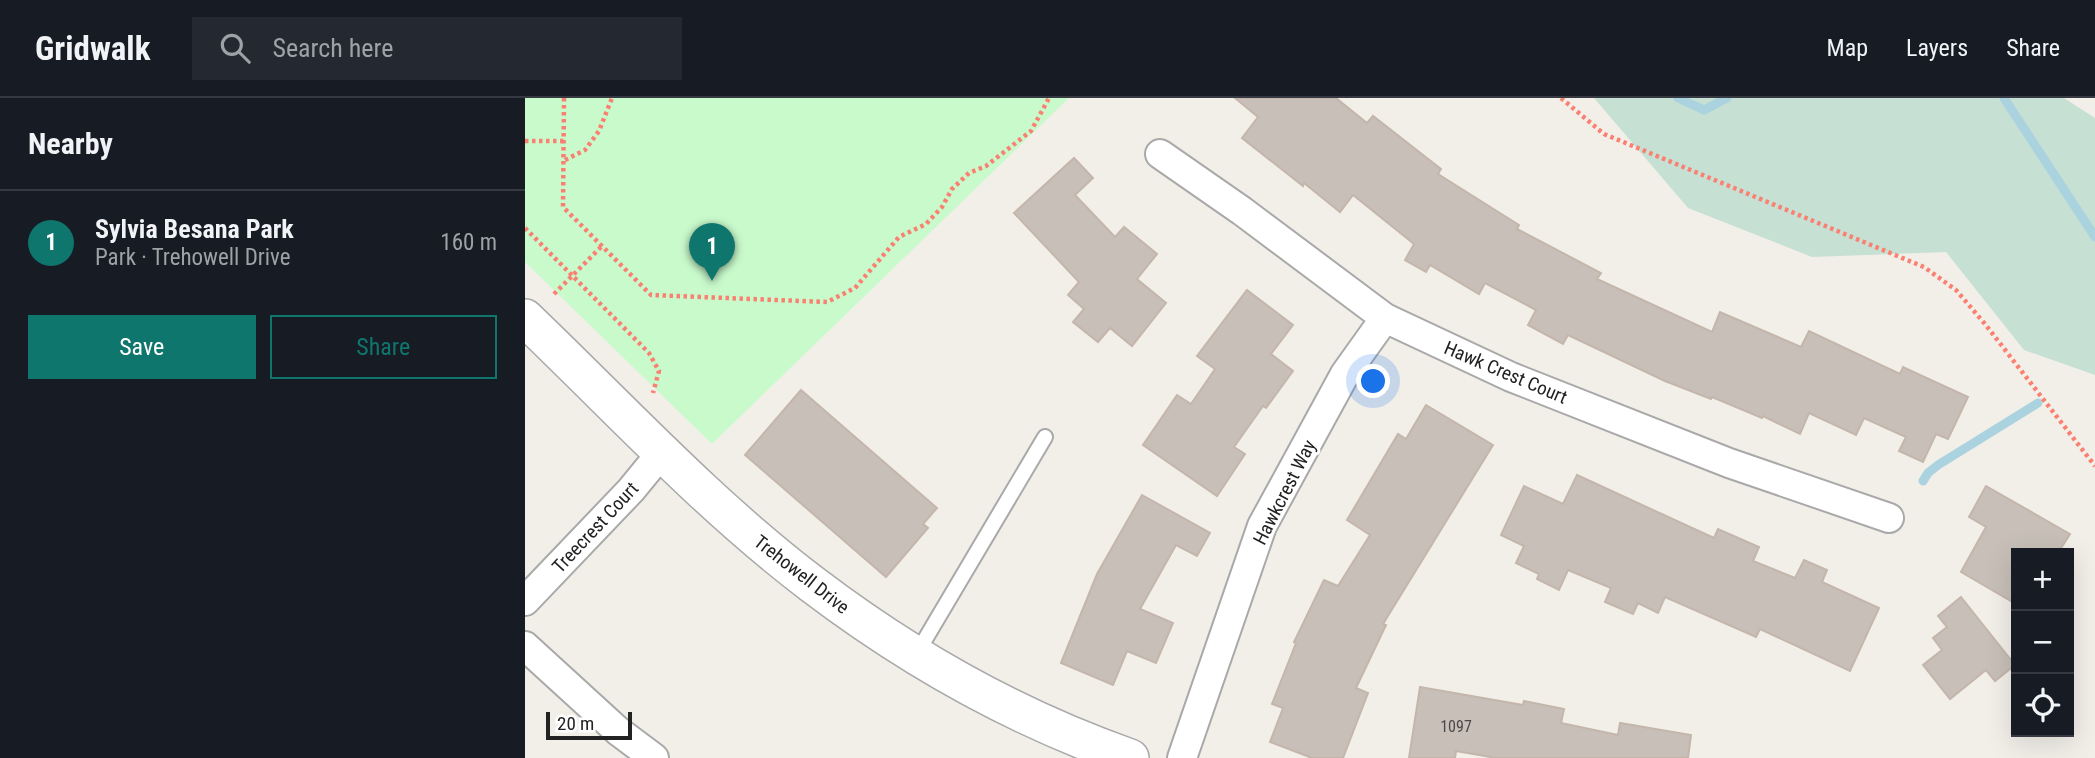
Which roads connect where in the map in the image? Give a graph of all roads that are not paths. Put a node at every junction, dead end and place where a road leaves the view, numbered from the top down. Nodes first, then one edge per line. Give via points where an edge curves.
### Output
1 (1160, 154) dead end
2 (525, 318) edge
3 (1385, 318) junction
4 (1045, 438) dead end
5 (663, 451) junction
6 (1889, 518) dead end
7 (525, 601) edge
8 (525, 646) edge
9 (916, 654) junction
10 (654, 758) edge
11 (1130, 758) edge
12 (1182, 758) edge

1 - 3 street, Hawk Crest Court
2 - 5 street, Trehowell Drive
3 - 6 street, Hawk Crest Court via 1511,377 1652,433
3 - 12 street, Hawkcrest Way via 1345,373 1262,526
4 - 9 lane
5 - 7 street, Treecrest Court via 631,491
5 - 9 street, Trehowell Drive via 811,583
8 - 10 street
9 - 11 street, Trehowell Drive via 1032,719

